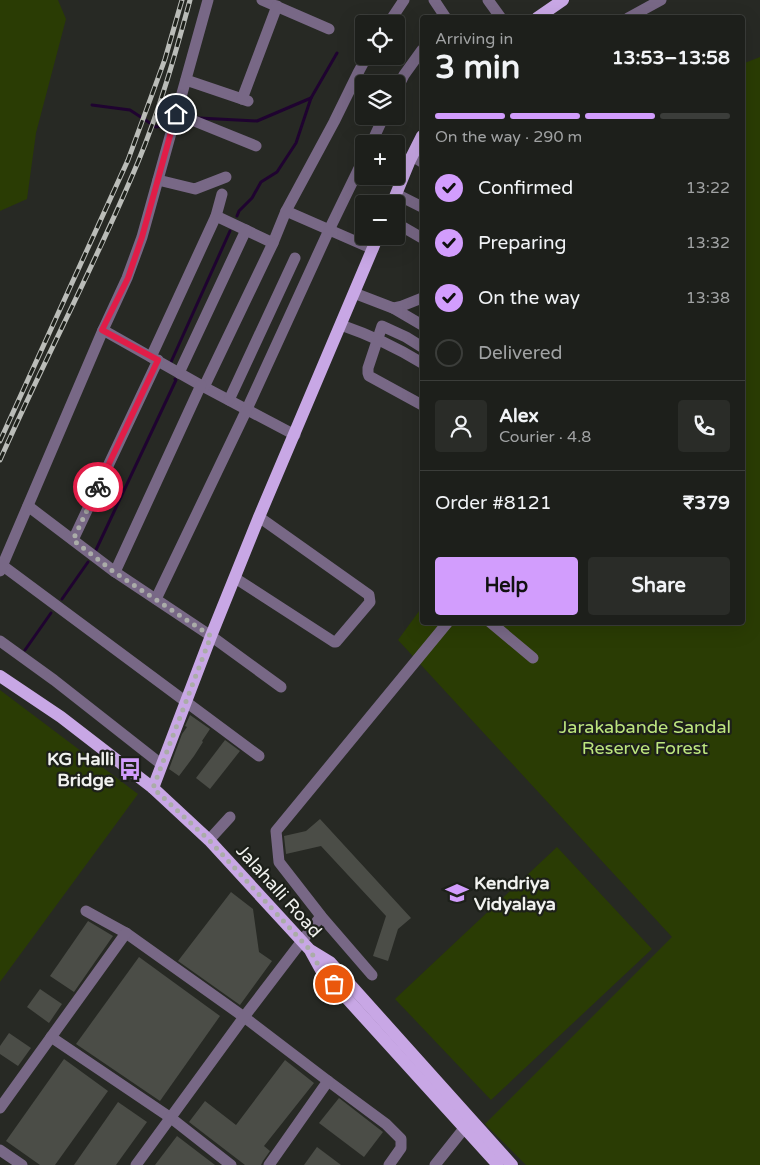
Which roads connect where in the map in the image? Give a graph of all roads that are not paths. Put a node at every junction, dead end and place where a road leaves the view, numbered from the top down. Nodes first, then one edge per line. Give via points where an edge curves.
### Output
1 (208, 0) edge
2 (262, 0) edge
3 (404, 0) edge
4 (434, 0) edge
5 (488, 0) edge
6 (563, 0) edge
7 (662, 0) edge
8 (277, 6) junction
9 (394, 15) edge
10 (445, 15) edge
11 (499, 15) edge
12 (541, 15) edge
13 (634, 15) edge
14 (329, 29) dead end
15 (420, 53) edge
16 (362, 65) edge
17 (404, 75) edge
18 (186, 80) junction
19 (176, 114) junction
20 (420, 145) edge
21 (256, 146) dead end
22 (417, 159) edge
23 (355, 176) edge
24 (226, 177) dead end
25 (158, 180) junction
26 (222, 194) dead end
27 (396, 195) edge
28 (405, 202) edge
29 (420, 206) edge
30 (286, 211) junction
31 (216, 216) junction
32 (405, 228) edge
33 (246, 230) junction
34 (328, 230) junction
35 (420, 237) edge
36 (273, 243) junction
37 (375, 245) edge
38 (373, 249) junction
39 (295, 258) dead end
40 (354, 293) junction
41 (420, 299) edge
42 (393, 308) junction
43 (420, 324) edge
44 (341, 325) junction
45 (102, 330) junction
46 (377, 339) junction
47 (420, 346) edge
48 (154, 359) junction
49 (420, 362) edge
50 (180, 373) junction
51 (203, 386) junction
52 (230, 400) junction
53 (420, 404) edge
54 (247, 410) junction
55 (295, 435) junction
56 (28, 506) junction
57 (259, 517) junction
58 (73, 540) junction
59 (1, 569) edge
60 (114, 572) junction
61 (235, 578) junction
62 (156, 599) junction
63 (446, 625) edge
64 (494, 625) edge
65 (211, 636) junction
66 (0, 641) edge
67 (533, 658) dead end
68 (0, 676) edge
69 (281, 687) dead end
70 (186, 702) junction
71 (259, 756) dead end
72 (161, 764) junction
73 (153, 788) junction
74 (230, 817) dead end
75 (209, 840) junction
76 (86, 911) dead end
77 (321, 916) junction
78 (126, 933) junction
79 (306, 945) junction
80 (372, 975) dead end
81 (244, 1017) junction
82 (51, 1037) junction
83 (328, 1081) junction
84 (0, 1108) edge
85 (171, 1118) junction
86 (467, 1124) junction
87 (0, 1150) edge
88 (22, 1165) edge
89 (136, 1165) edge
90 (231, 1165) edge
91 (269, 1165) edge
92 (389, 1165) edge
93 (435, 1165) edge
94 (498, 1165) edge
95 (512, 1165) edge

1 - 18 street
2 - 8 street
3 - 9 street
4 - 10 street
5 - 11 street
6 - 12 main road
7 - 13 street
8 - 14 street
8 - 18 street via 246,100
15 - 17 street
16 - 30 street
18 - 19 street
19 - 21 street
19 - 25 street
20 - 22 main road
22 - 27 main road
23 - 34 street
24 - 25 street via 195,189
25 - 45 street via 128,278
26 - 31 street
28 - 29 street
30 - 34 street
30 - 36 street
31 - 33 street
31 - 48 street
32 - 35 street
33 - 36 street
33 - 50 street
34 - 38 street
34 - 54 street
36 - 51 street
37 - 38 main road
38 - 40 main road
39 - 52 street
40 - 42 street
40 - 44 main road
41 - 42 street
42 - 43 street
44 - 46 street
44 - 55 main road
45 - 48 street
45 - 56 street
46 - 47 street via 382,326
46 - 49 street
46 - 53 street via 368,368 369,376
48 - 50 street
48 - 58 street
50 - 51 street
51 - 52 street
51 - 60 street
52 - 54 street
54 - 55 street
54 - 62 street
55 - 57 main road
56 - 58 street
56 - 59 street
57 - 61 main road
57 - 61 street via 369,595 370,602 334,642
58 - 60 street
59 - 70 street
60 - 62 street
61 - 65 main road
62 - 65 street
63 - 77 street via 276,831 279,862
64 - 67 street
65 - 69 street
65 - 70 main road
66 - 72 street
68 - 73 main road, Jalahalli Road via 61,717
70 - 71 street
70 - 72 main road
72 - 73 main road
73 - 75 main road, Jalahalli Road
74 - 75 street
75 - 79 main road, Jalahalli Road
76 - 78 street
77 - 79 street
77 - 80 street
78 - 81 street
78 - 82 street
79 - 81 street
79 - 86 main road, Jalahalli Road via 321,970
81 - 83 street
81 - 85 street
82 - 84 street
82 - 85 street
83 - 91 street
83 - 92 street via 401,1139 401,1148
85 - 89 street
85 - 90 street
86 - 93 street
86 - 94 main road, Jalahalli Road
86 - 95 main road
87 - 88 street

